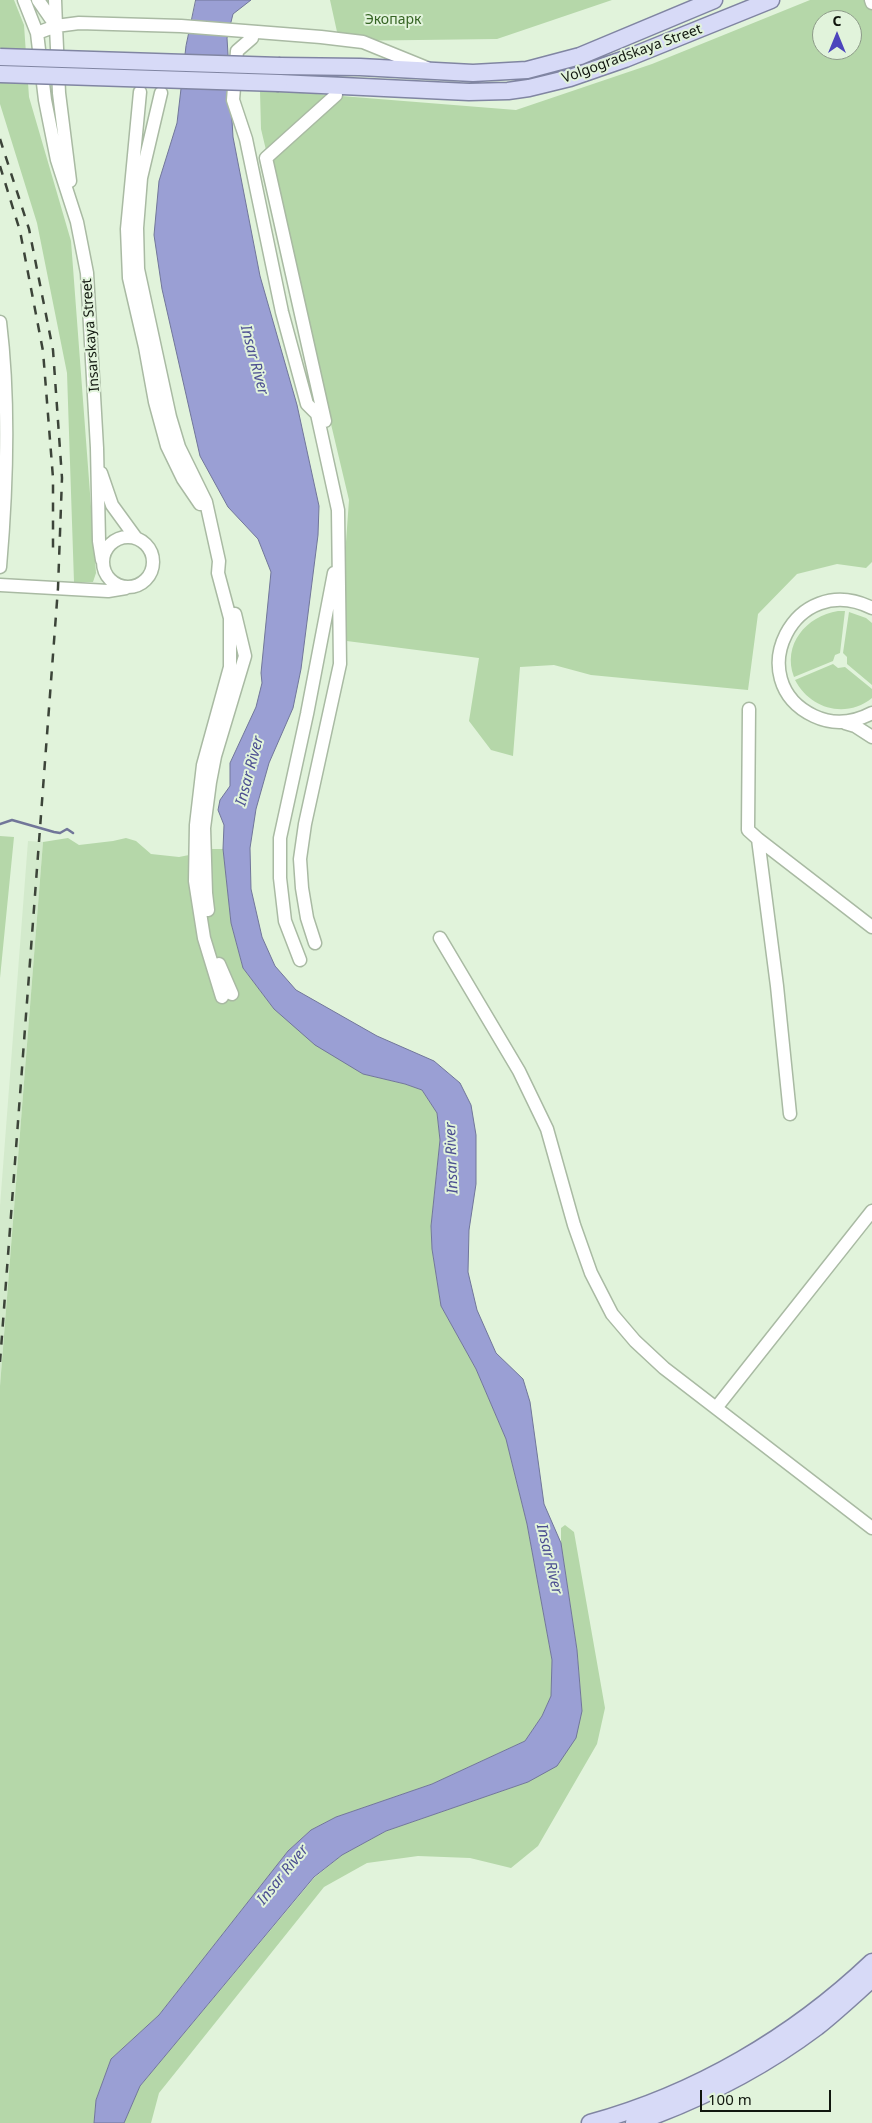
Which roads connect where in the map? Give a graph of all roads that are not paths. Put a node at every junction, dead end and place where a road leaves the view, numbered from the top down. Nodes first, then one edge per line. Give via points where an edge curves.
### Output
1 (24, 0) edge
2 (38, 0) edge
3 (55, 0) edge
4 (771, 0) edge
5 (706, 2) edge
6 (736, 7) edge
7 (56, 26) junction
8 (37, 33) junction
9 (252, 38) dead end
10 (363, 42) junction
11 (0, 57) edge
12 (360, 67) junction
13 (433, 70) junction
14 (0, 74) edge
15 (140, 92) dead end
16 (161, 93) dead end
17 (336, 94) dead end
18 (139, 107) junction
19 (158, 107) junction
20 (74, 211) junction
21 (0, 322) edge
22 (97, 462) junction
23 (209, 516) junction
24 (136, 538) junction
25 (340, 547) junction
26 (102, 563) junction
27 (0, 567) edge
28 (0, 585) edge
29 (128, 588) junction
30 (88, 590) junction
31 (872, 608) edge
32 (750, 709) dead end
33 (872, 713) edge
34 (842, 722) junction
35 (872, 737) edge
36 (758, 839) junction
37 (872, 927) edge
38 (440, 938) dead end
39 (315, 943) dead end
40 (300, 960) dead end
41 (227, 995) dead end
42 (790, 1114) dead end
43 (872, 1211) edge
44 (716, 1408) junction
45 (872, 1528) edge
46 (872, 1962) edge
47 (872, 1979) edge
48 (590, 2123) edge
49 (634, 2123) edge

1 - 8 street, Insarskaya Street
2 - 7 street
3 - 7 street, Insarskaya Street
4 - 6 main road, Volgogradskaya Street
5 - 13 main road, Volgogradskaya Street via 626,38 554,64 506,72
6 - 14 main road, Volgogradskaya Street, bridge via 625,59 570,78 498,92
7 - 8 street
7 - 10 street via 79,23 181,26
7 - 20 street, Insarskaya Street via 59,93
8 - 20 street, Insarskaya Street via 45,100 58,160
9 - 25 street via 237,51 233,100 246,139 282,312 304,395 307,404 317,414 338,510
10 - 12 street via 368,60
10 - 13 street
11 - 12 main road, Volgogradskaya Street, bridge
12 - 13 main road, Volgogradskaya Street
15 - 18 street
16 - 19 street
17 - 25 street via 266,158 345,510
18 - 19 street
18 - 23 street via 127,230 129,278 167,446 183,479
19 - 23 street via 141,178 138,269 170,416 179,447 206,502
20 - 22 street, Insarskaya Street via 90,298
21 - 27 street via 7,395
22 - 24 street, Insarskaya Street via 112,504
22 - 26 street, Insarskaya Street
23 - 41 street via 219,561 218,573 230,618 230,667 203,765 196,825 195,881 204,938
24 - 26 street via 128,536 113,540 104,552
24 - 29 street via 149,548 152,570 143,582
25 - 39 street via 340,664 300,859 304,903
25 - 40 street via 280,838 285,921
26 - 29 street via 108,579
26 - 30 street via 99,580
28 - 30 street
29 - 30 street
31 - 34 street via 849,600 825,601 803,612 782,640 779,652 781,676 791,698 814,716
32 - 36 street via 748,830
33 - 34 street
34 - 35 street
36 - 37 street
36 - 42 street
38 - 44 street via 519,1071 547,1129 574,1225 591,1273 612,1314 664,1368
43 - 44 street
44 - 45 street
46 - 48 main road via 832,1998 781,2036 711,2077 672,2095
47 - 49 main road via 819,2026 763,2064 708,2093

